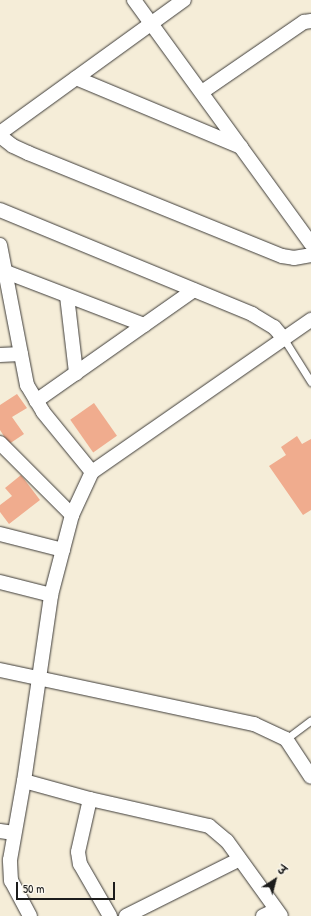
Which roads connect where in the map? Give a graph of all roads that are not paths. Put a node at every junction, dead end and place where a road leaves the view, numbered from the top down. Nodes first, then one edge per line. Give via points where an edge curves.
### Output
1 (134, 0) edge
2 (184, 0) edge
3 (311, 21) edge
4 (153, 23) junction
5 (76, 78) junction
6 (202, 92) junction
7 (0, 134) edge
8 (241, 147) junction
9 (0, 210) edge
10 (311, 244) edge
11 (0, 245) edge
12 (311, 255) edge
13 (6, 272) junction
14 (194, 290) junction
15 (67, 296) junction
16 (311, 320) edge
17 (144, 325) junction
18 (284, 339) junction
19 (21, 354) junction
20 (0, 355) edge
21 (76, 372) junction
22 (311, 382) edge
23 (36, 401) junction
24 (0, 442) edge
25 (92, 472) junction
26 (72, 515) junction
27 (0, 534) edge
28 (63, 550) junction
29 (0, 582) edge
30 (51, 595) junction
31 (0, 670) edge
32 (38, 678) junction
33 (311, 720) edge
34 (286, 739) junction
35 (311, 777) edge
36 (24, 781) junction
37 (90, 799) junction
38 (0, 831) edge
39 (14, 833) junction
40 (240, 859) junction
41 (279, 913) edge
42 (30, 916) edge
43 (110, 916) edge
44 (126, 916) edge
45 (263, 916) edge

1 - 4 street
2 - 4 street
3 - 6 street via 304,22
4 - 5 street
4 - 6 street
5 - 7 street
5 - 8 street
6 - 8 street
7 - 12 street via 13,146 28,153 282,256 294,258
8 - 10 street
9 - 14 street
11 - 13 street
13 - 15 street
13 - 19 street
14 - 17 street
14 - 18 street via 264,320
15 - 17 street
15 - 21 street
16 - 18 street
17 - 21 street
18 - 22 lane
18 - 25 street
19 - 20 street
19 - 23 street via 27,384
21 - 23 street
23 - 25 street
24 - 26 street
25 - 26 street
26 - 28 street
27 - 28 street
28 - 30 street
29 - 30 street
30 - 32 street
31 - 32 street
32 - 34 street via 254,724 272,730
32 - 36 street
33 - 34 lane
34 - 35 street
36 - 37 street
36 - 39 street
37 - 40 street via 201,823 227,841
37 - 43 street via 78,852 80,864
38 - 39 street
39 - 42 street via 10,860 11,881
40 - 41 street
40 - 44 street
41 - 45 street

